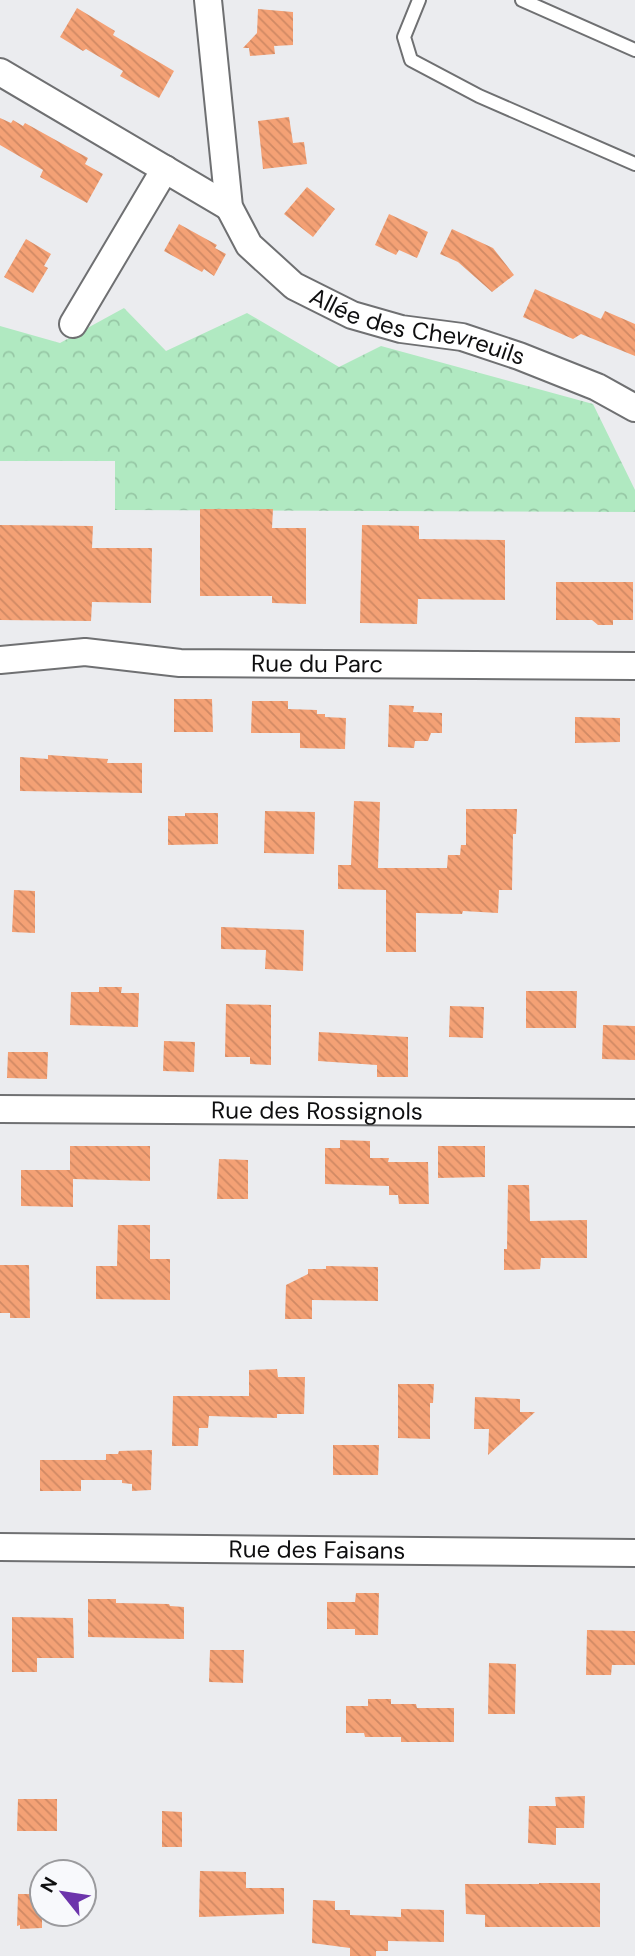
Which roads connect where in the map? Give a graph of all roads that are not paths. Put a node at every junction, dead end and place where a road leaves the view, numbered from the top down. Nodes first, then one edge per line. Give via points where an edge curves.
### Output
1 (208, 0) edge
2 (419, 0) edge
3 (522, 0) edge
4 (635, 50) edge
5 (0, 72) edge
6 (635, 164) edge
7 (165, 169) junction
8 (229, 207) junction
9 (73, 324) dead end
10 (635, 408) edge
11 (0, 660) edge
12 (635, 666) edge
13 (0, 1110) edge
14 (635, 1113) edge
15 (0, 1547) edge
16 (635, 1553) edge

1 - 8 street, Allée des Chevreuils
2 - 6 lane via 404,37 411,60 480,96
3 - 4 lane
5 - 7 street
7 - 8 street
7 - 9 street
8 - 10 street, Allée des Chevreuils via 249,245 294,286 352,315 401,329 462,337 597,387
11 - 12 street, Rue du Parc via 85,652 180,663
13 - 14 street, Rue des Rossignols
15 - 16 street, Rue des Faisans

